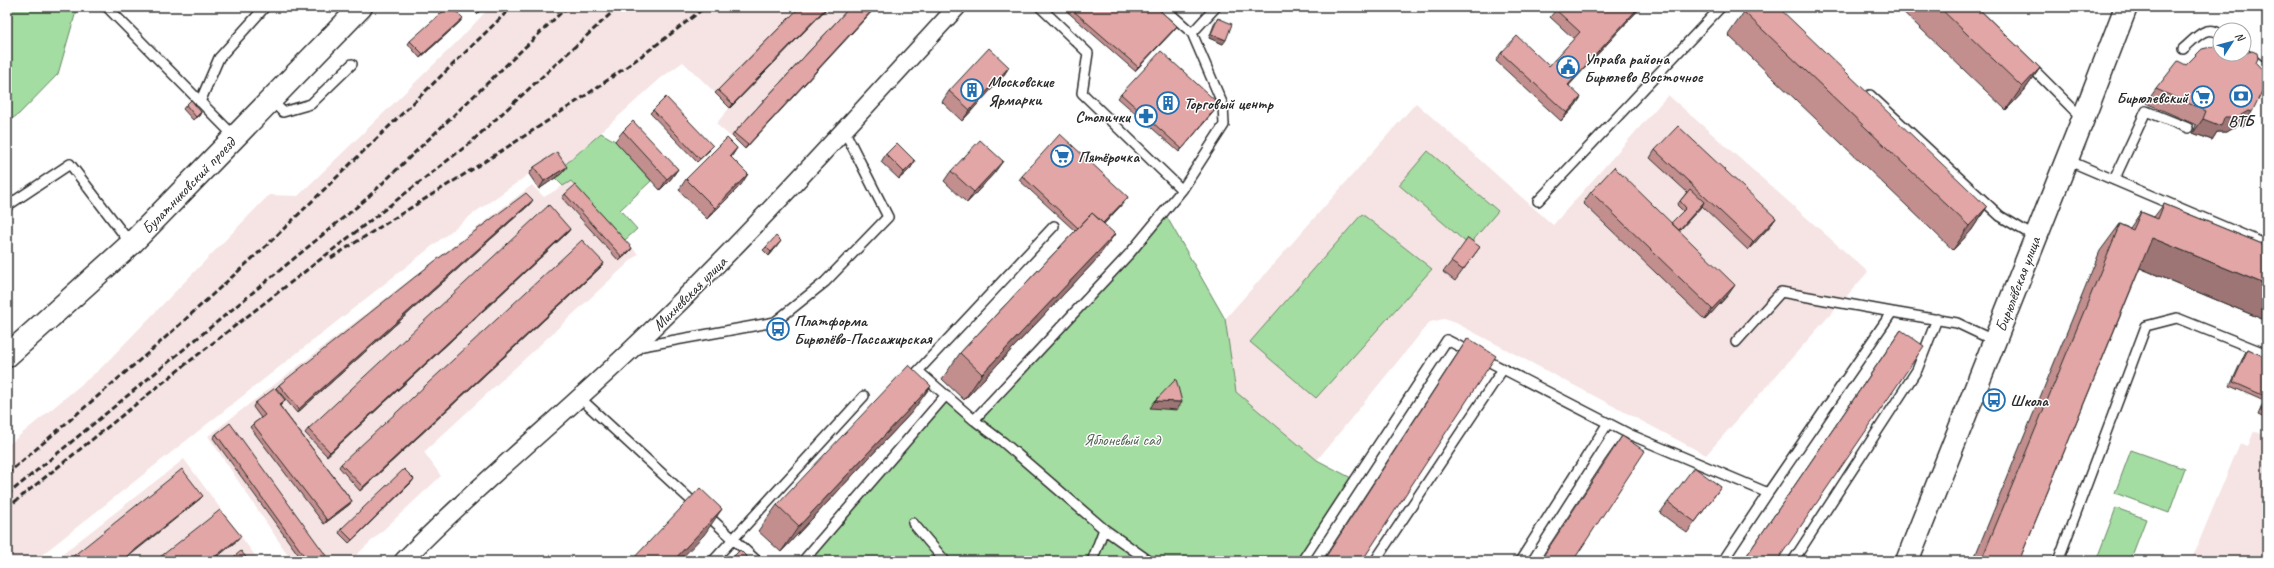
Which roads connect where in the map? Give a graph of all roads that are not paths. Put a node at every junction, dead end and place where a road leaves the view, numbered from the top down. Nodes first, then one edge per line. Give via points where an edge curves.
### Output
1 (107, 7) edge
2 (265, 7) edge
3 (361, 7) edge
4 (956, 7) edge
5 (1040, 7) edge
6 (1163, 7) edge
7 (1216, 7) edge
8 (1721, 7) edge
9 (2126, 7) edge
10 (2212, 29) edge
11 (1192, 33) junction
12 (2182, 49) dead end
13 (2252, 59) edge
14 (2024, 61) edge
15 (352, 64) dead end
16 (2267, 71) edge
17 (1862, 88) edge
18 (271, 100) junction
19 (200, 102) junction
20 (2083, 119) junction
21 (2188, 128) dead end
22 (844, 130) junction
23 (235, 137) junction
24 (2067, 160) junction
25 (2114, 180) junction
26 (1182, 190) junction
27 (1538, 201) dead end
28 (7, 206) edge
29 (1054, 226) dead end
30 (2034, 237) junction
31 (131, 244) junction
32 (2267, 245) edge
33 (1892, 312) junction
34 (1937, 319) junction
35 (1995, 341) junction
36 (1736, 342) dead end
37 (633, 348) junction
38 (2267, 354) edge
39 (7, 356) edge
40 (1503, 369) junction
41 (946, 395) junction
42 (864, 396) dead end
43 (580, 398) junction
44 (974, 420) junction
45 (1608, 423) junction
46 (1768, 493) junction
47 (913, 523) dead end
48 (1104, 529) junction
49 (733, 539) junction
50 (403, 561) edge
51 (713, 561) edge
52 (757, 561) edge
53 (803, 561) edge
54 (945, 561) edge
55 (1092, 561) edge
56 (1149, 561) edge
57 (1302, 561) edge
58 (1375, 561) edge
59 (1520, 561) edge
60 (1723, 561) edge
61 (1793, 561) edge
62 (1907, 561) edge
63 (2058, 561) edge

1 - 19 lane
2 - 19 lane via 219,58
3 - 18 street, Булатниковский проезд
4 - 22 street, Михневская улица
5 - 26 lane via 1088,53 1082,93
6 - 11 lane
7 - 11 lane
8 - 27 lane
9 - 20 street, Бирюлёвская улица
10 - 12 lane via 2207,29
11 - 26 lane via 1223,105 1224,126
13 - 16 lane
14 - 20 lane
15 - 18 lane via 311,104 283,112
17 - 30 lane via 2000,216
18 - 23 street, Булатниковский проезд
19 - 23 lane
20 - 24 street, Бирюлёвская улица
21 - 25 lane via 2146,111
22 - 37 street, Михневская улица via 707,276
22 - 37 lane via 888,217 825,282 775,322
23 - 31 street, Булатниковский проезд
24 - 25 lane
24 - 30 street, Бирюлёвская улица
25 - 32 lane
26 - 44 lane via 1130,253
28 - 31 lane via 70,164
29 - 41 lane via 918,371
30 - 35 street, Бирюлёвская улица
31 - 39 street, Булатниковский проезд
33 - 34 lane
33 - 36 lane via 1781,292
33 - 46 lane
34 - 35 lane via 1957,323
34 - 61 lane via 1917,370
35 - 62 street, Бирюлёвская улица
37 - 43 street, Михневская улица
38 - 63 lane via 2177,318 2146,326
40 - 45 lane
40 - 57 lane via 1447,340
40 - 58 lane
41 - 44 lane
41 - 53 lane
42 - 49 lane
43 - 49 lane
43 - 50 street, Михневская улица via 464,501
44 - 48 lane
45 - 46 lane
45 - 59 lane
46 - 60 lane
47 - 54 lane
48 - 55 lane
48 - 56 lane
49 - 51 lane
49 - 52 lane

